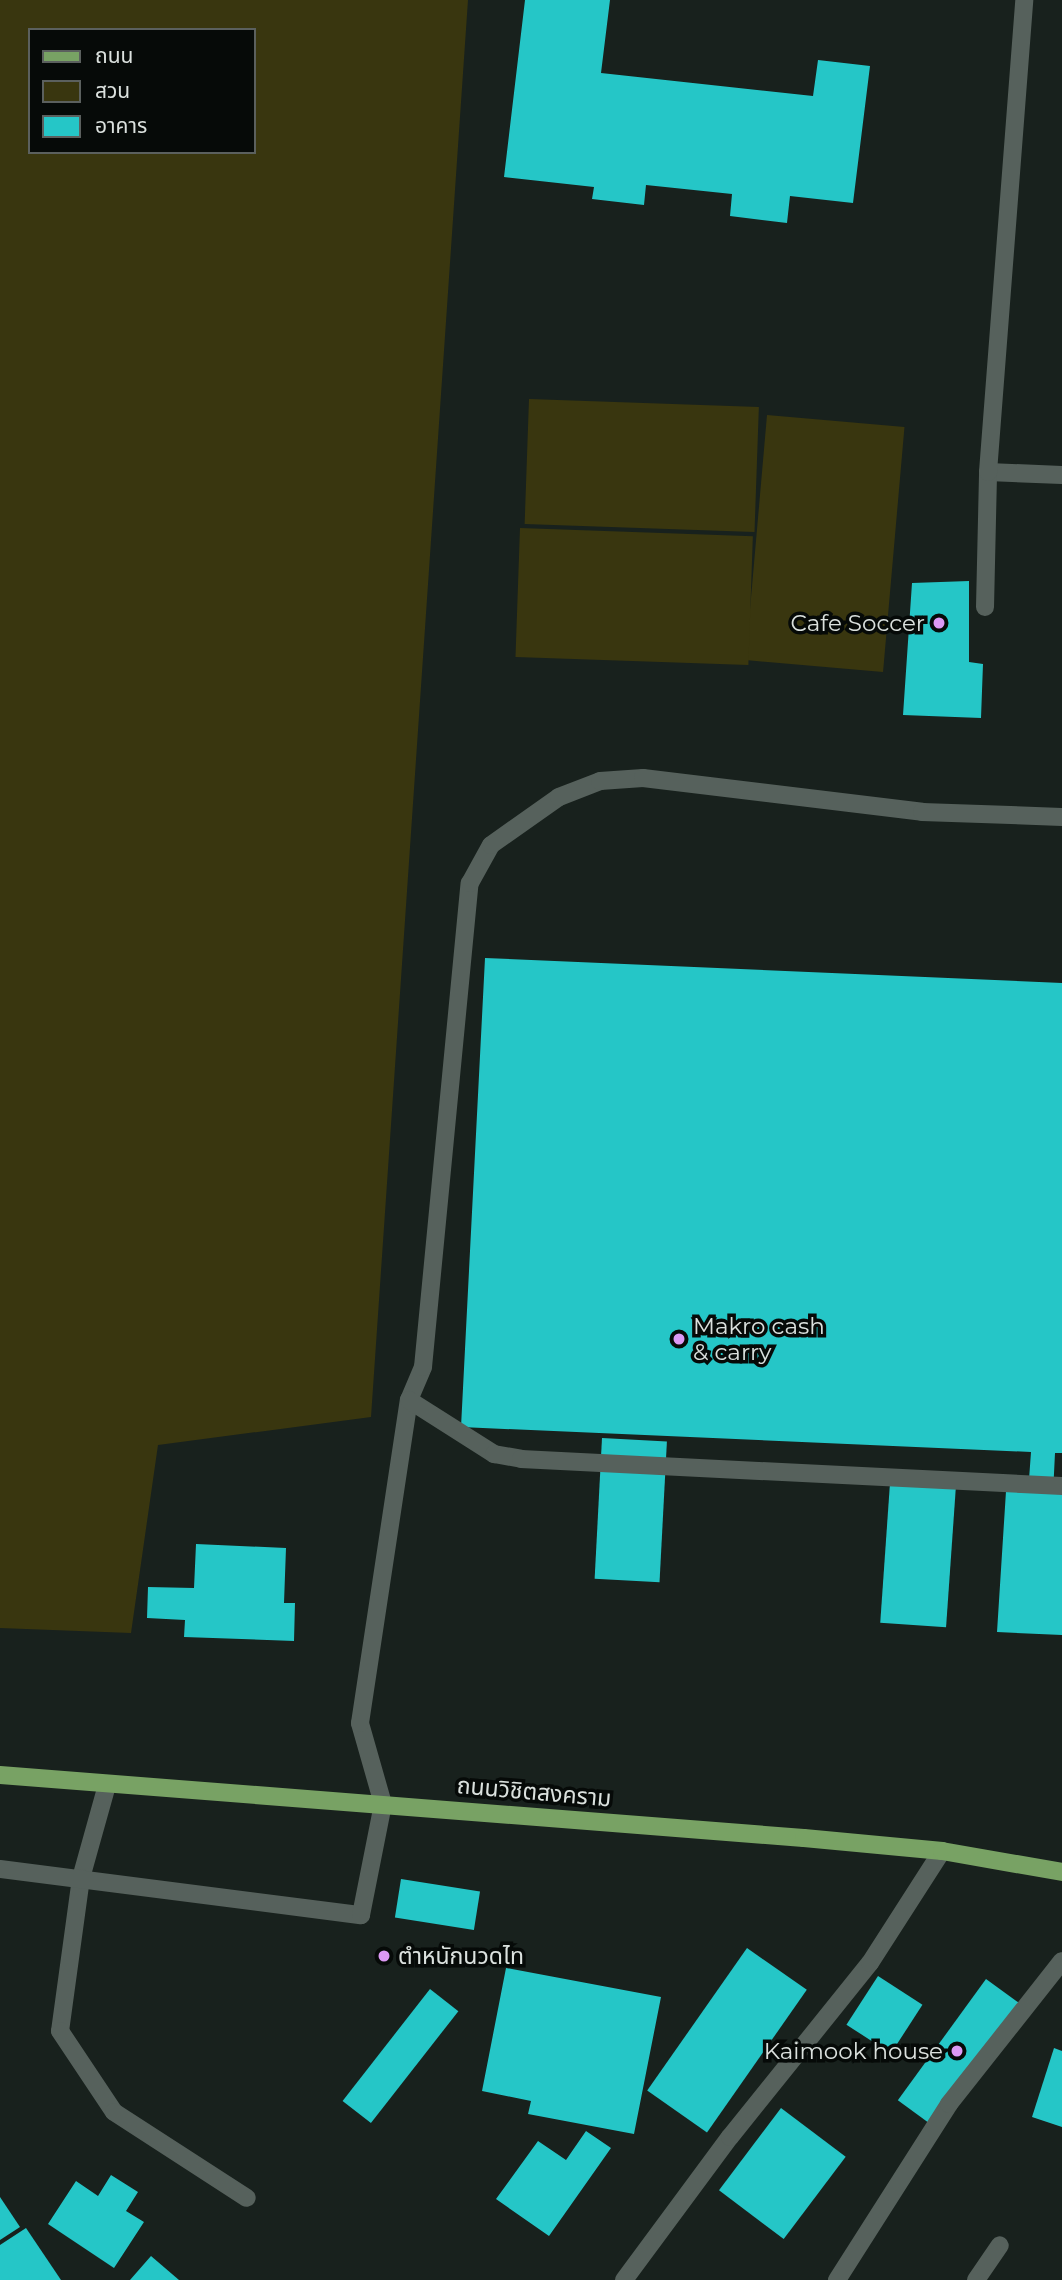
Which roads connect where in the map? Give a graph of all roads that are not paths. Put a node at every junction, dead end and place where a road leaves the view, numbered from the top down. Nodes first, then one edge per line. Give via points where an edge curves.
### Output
1 (1024, 0) edge
2 (988, 472) junction
3 (1062, 475) edge
4 (985, 607) dead end
5 (1062, 817) edge
6 (410, 1400) junction
7 (1062, 1486) edge
8 (0, 1775) edge
9 (107, 1785) junction
10 (383, 1804) junction
11 (942, 1851) junction
12 (0, 1868) edge
13 (1062, 1872) edge
14 (81, 1878) junction
15 (1062, 1961) edge
16 (247, 2198) dead end
17 (1000, 2245) dead end
18 (624, 2280) edge
19 (837, 2280) edge
20 (976, 2280) edge

1 - 2 street
2 - 3 street
2 - 4 street
5 - 6 street via 922,812 643,778 600,781 559,797 491,845 470,883 423,1367
6 - 7 street via 494,1454 521,1459
6 - 10 street via 360,1724
8 - 9 main road, ถนนวิชิตสงคราม
9 - 10 main road, ถนนวิชิตสงคราม
9 - 14 street
10 - 11 main road, ถนนวิชิตสงคราม
10 - 14 street via 361,1914
11 - 13 main road, ถนนวิชิตสงคราม
11 - 18 street via 870,1963 730,2137
12 - 14 street
14 - 16 street via 60,2031 114,2112
15 - 19 street via 949,2104
17 - 20 street

